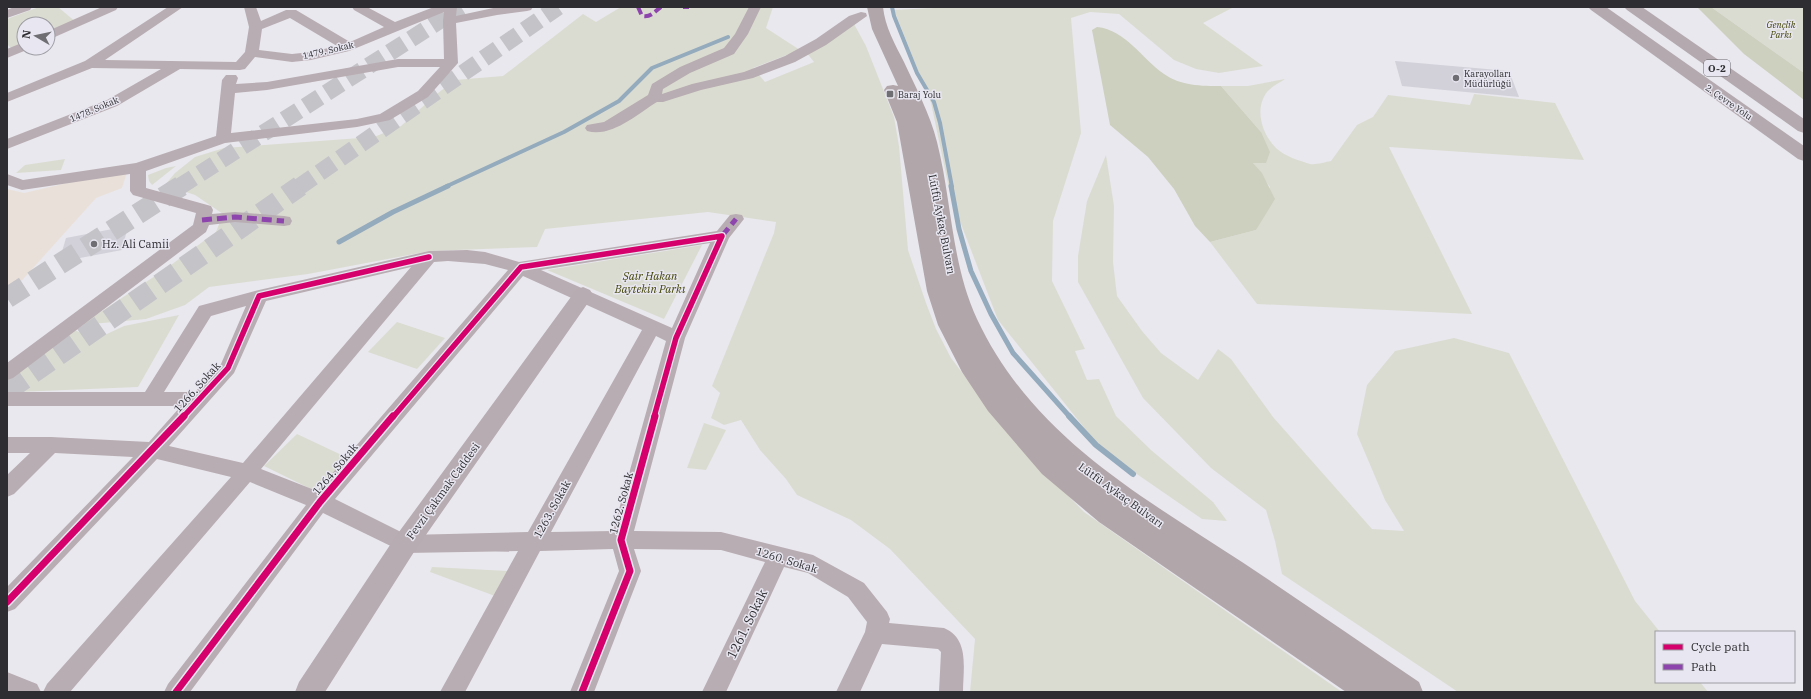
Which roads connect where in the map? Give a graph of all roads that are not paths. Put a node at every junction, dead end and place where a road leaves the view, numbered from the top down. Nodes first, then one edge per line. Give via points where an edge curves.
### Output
1 (26, 7) edge
2 (112, 7) edge
3 (177, 7) edge
4 (250, 7) edge
5 (259, 7) edge
6 (358, 7) edge
7 (527, 7) edge
8 (755, 7) edge
9 (1596, 7) edge
10 (1632, 7) edge
11 (496, 9) edge
12 (866, 10) edge
13 (449, 12) edge
14 (291, 13) junction
15 (7, 14) edge
16 (256, 27) junction
17 (394, 27) junction
18 (56, 32) edge
19 (349, 47) junction
20 (252, 53) junction
21 (451, 63) junction
22 (90, 64) junction
23 (177, 65) junction
24 (240, 66) junction
25 (229, 89) junction
26 (654, 97) junction
27 (7, 98) edge
28 (1739, 109) junction
29 (1804, 127) edge
30 (592, 128) dead end
31 (223, 139) junction
32 (7, 144) edge
33 (1804, 155) edge
34 (1804, 166) edge
35 (138, 168) junction
36 (7, 178) edge
37 (736, 219) dead end
38 (202, 220) junction
39 (284, 221) dead end
40 (722, 236) junction
41 (429, 257) junction
42 (521, 267) junction
43 (583, 295) junction
44 (259, 296) junction
45 (652, 327) junction
46 (676, 338) junction
47 (7, 373) edge
48 (150, 398) junction
49 (200, 399) junction
50 (7, 400) edge
51 (7, 445) edge
52 (50, 445) junction
53 (153, 450) junction
54 (7, 457) edge
55 (247, 472) junction
56 (7, 488) edge
57 (320, 502) junction
58 (621, 540) junction
59 (534, 541) junction
60 (405, 544) junction
61 (779, 556) junction
62 (1236, 573) junction
63 (1257, 588) junction
64 (1230, 598) junction
65 (7, 602) edge
66 (876, 633) junction
67 (7, 683) edge
68 (29, 692) edge
69 (55, 692) edge
70 (176, 692) edge
71 (309, 692) edge
72 (452, 692) edge
73 (582, 692) edge
74 (714, 692) edge
75 (848, 692) edge
76 (951, 692) edge
77 (1370, 692) edge
78 (1409, 692) edge

1 - 15 street
2 - 18 street
3 - 22 street
4 - 16 street
5 - 14 street
6 - 17 street
7 - 11 street, 1479. Sokak
8 - 26 street via 729,51 685,70 657,87
9 - 28 highway, 2. Çevre Yolu / O-2
10 - 29 highway, 2. Çevre Yolu / O-2
11 - 13 street, 1479. Sokak
12 - 26 street via 821,42 790,59 748,75 663,98
12 - 62 main road, Lütfü Aykaç Bulvarı via 880,30 921,119 952,277 965,317 1011,394 1062,450 1097,480
12 - 64 main road, Lütfü Aykaç Bulvarı via 906,122 937,291 949,325 970,366 996,404 1051,467 1108,514
13 - 17 street, 1479. Sokak
13 - 21 street
14 - 16 street
14 - 19 street
16 - 20 street
17 - 19 street, 1479. Sokak
19 - 20 street, 1479. Sokak via 292,58
20 - 24 street
21 - 25 street via 398,63 267,86
21 - 31 street via 424,94 385,117 357,123
22 - 23 street
22 - 27 street
23 - 24 street
23 - 32 street, 1478. Sokak via 112,102
24 - 25 street via 229,80
25 - 31 street
26 - 30 street via 608,126
28 - 33 highway, 2. Çevre Yolu / O-2
28 - 34 highway via 1756,127
31 - 35 street
35 - 36 street via 22,185
35 - 38 street via 138,191 205,210
37 - 40 street, 1262. Sokak
38 - 39 street via 236,217
38 - 47 street via 200,228
40 - 42 street
40 - 46 street, 1262. Sokak
41 - 42 street via 449,254 482,257
41 - 44 street
41 - 55 street
42 - 43 street
42 - 57 street, 1264. Sokak
43 - 45 street
43 - 60 street, Fevzi Çakmak Caddesi
44 - 48 street via 205,311
44 - 49 street, 1266. Sokak via 228,368
45 - 46 street
45 - 59 street, 1263. Sokak
46 - 58 street, 1262. Sokak
48 - 49 street
48 - 50 street
49 - 53 street, 1266. Sokak
51 - 52 street
52 - 53 street
52 - 54 street
52 - 56 street
53 - 55 street
53 - 65 street, 1266. Sokak
55 - 57 street
55 - 69 street
57 - 60 street
57 - 70 street, 1264. Sokak
58 - 59 street, 1260. Sokak
58 - 61 street, 1260. Sokak via 721,541
58 - 73 street, 1262. Sokak via 630,571
59 - 60 street, 1260. Sokak
59 - 72 street, 1263. Sokak
60 - 71 street, Fevzi Çakmak Caddesi
61 - 66 street, 1260. Sokak via 813,566 856,590 879,619
61 - 74 street, 1261. Sokak
62 - 63 main road, Lütfü Aykaç Bulvarı
62 - 64 main road
63 - 64 main road
63 - 78 main road, Lütfü Aykaç Bulvarı
64 - 77 main road, Lütfü Aykaç Bulvarı
66 - 75 street, 1260. Sokak
66 - 76 street via 944,639 952,649
67 - 68 street

